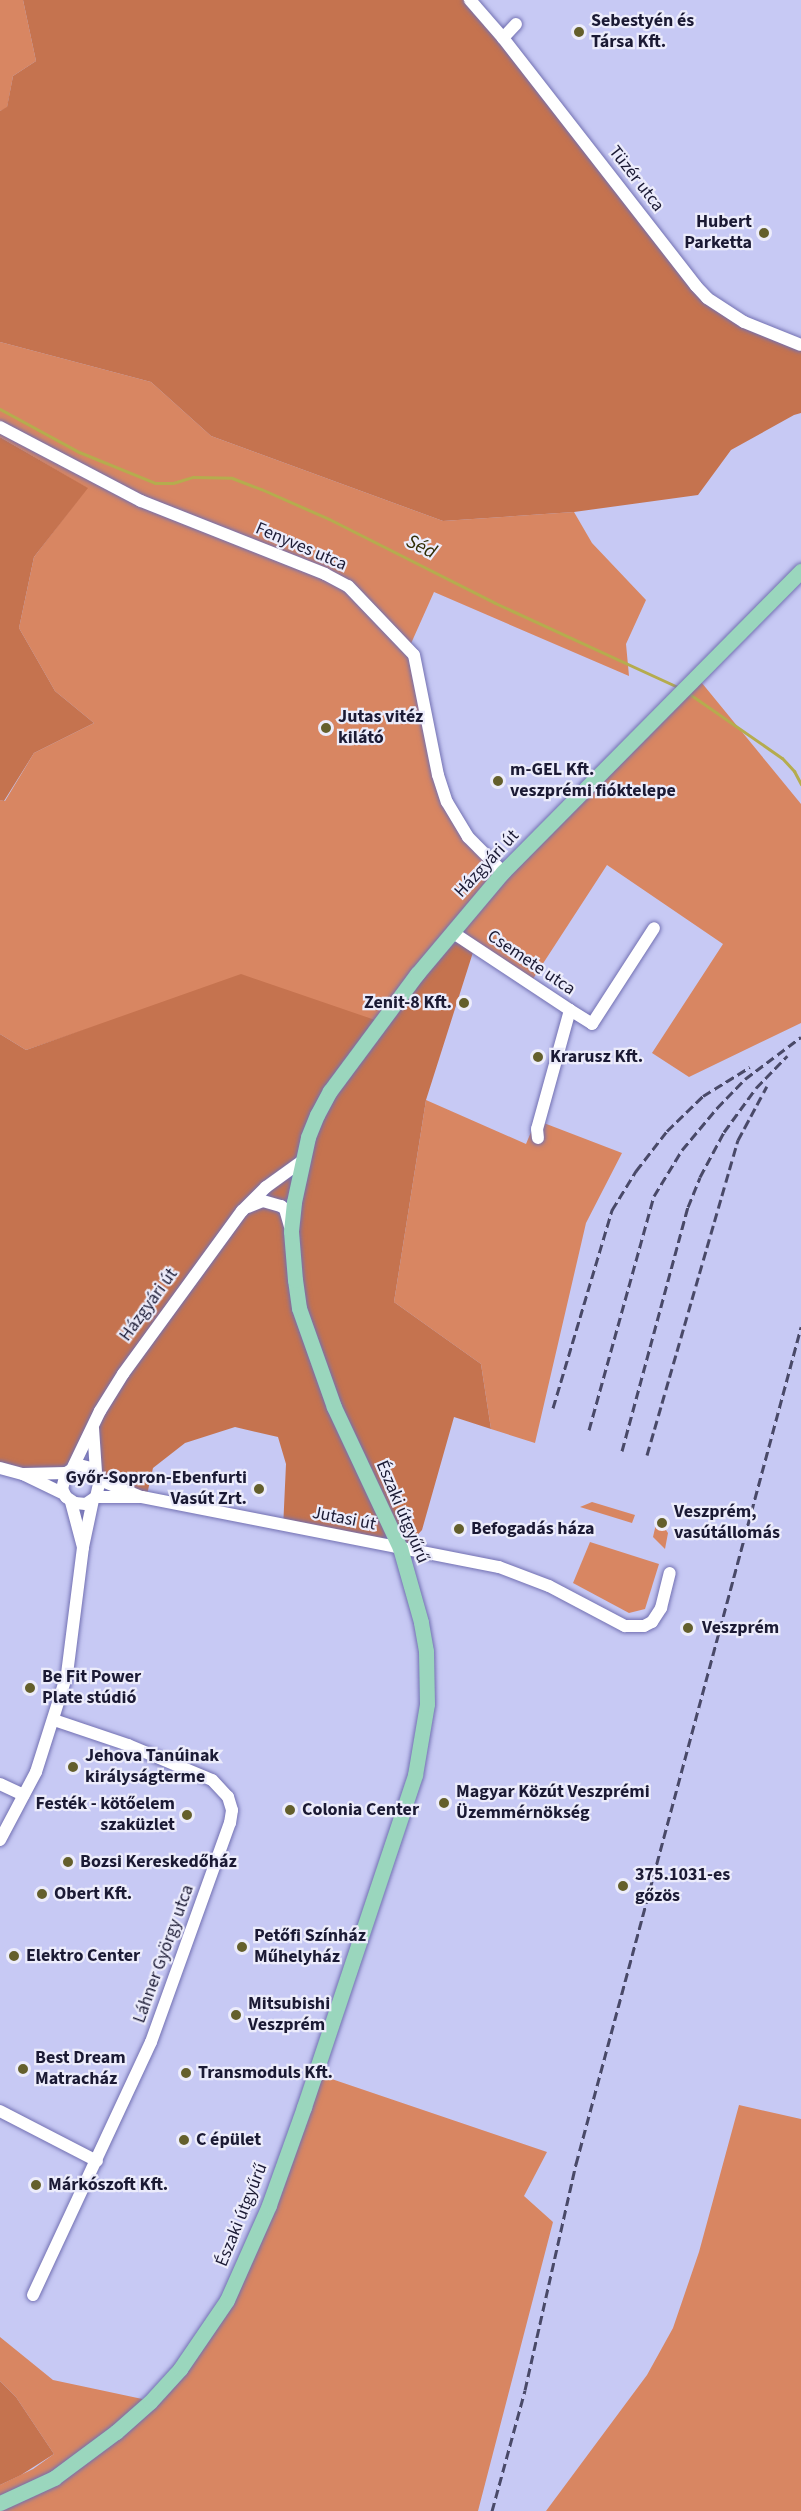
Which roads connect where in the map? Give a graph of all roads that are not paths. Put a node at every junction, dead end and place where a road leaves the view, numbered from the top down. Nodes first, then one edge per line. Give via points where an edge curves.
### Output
1 (470, 0) edge
2 (516, 24) dead end
3 (503, 38) junction
4 (801, 345) edge
5 (0, 428) edge
6 (801, 571) edge
7 (504, 873) junction
8 (654, 928) dead end
9 (452, 932) junction
10 (570, 1010) junction
11 (538, 1138) dead end
12 (302, 1161) junction
13 (242, 1211) junction
14 (291, 1231) junction
15 (93, 1426) junction
16 (0, 1468) edge
17 (69, 1470) junction
18 (23, 1474) junction
19 (98, 1476) junction
20 (142, 1497) junction
21 (68, 1498) junction
22 (94, 1498) junction
23 (83, 1547) junction
24 (400, 1548) junction
25 (670, 1573) dead end
26 (54, 1720) junction
27 (0, 1784) edge
28 (24, 1795) junction
29 (0, 1840) edge
30 (0, 2111) edge
31 (96, 2161) junction
32 (33, 2295) dead end
33 (0, 2503) edge

1 - 3 street, Tüzér utca
2 - 3 street
3 - 4 street, Tüzér utca via 707,298 744,322
5 - 7 street, Fenyves utca via 141,501 348,586 414,655 447,802 468,837
6 - 7 main road, Házgyári út
7 - 9 main road, Házgyári út
8 - 10 street via 592,1024
9 - 10 street, Csemete utca
9 - 12 main road, Házgyári út via 330,1091 308,1137
10 - 11 street, Csemete utca via 537,1129
12 - 13 street, Házgyári út via 266,1187
12 - 14 main road, Északi útgyűrű
13 - 14 street via 263,1201 272,1203 285,1209
13 - 15 street, Házgyári út via 123,1374
14 - 24 main road, Északi útgyűrű via 299,1308 334,1407
15 - 17 street, Házgyári út
15 - 19 street
16 - 18 street, Jutasi út
17 - 18 street, Jutasi út
17 - 19 street, Jutasi út via 83,1465
17 - 21 street via 62,1483
18 - 21 street, Jutasi út
19 - 20 street, Jutasi út
19 - 22 street
20 - 22 street, Jutasi út
20 - 24 street, Jutasi út
21 - 22 street, Jutasi út via 82,1504
21 - 23 street
22 - 23 street
23 - 26 street via 67,1674
24 - 25 street, Jutasi út via 514,1571 625,1626 635,1627 644,1626 658,1615
24 - 33 main road, Északi útgyűrű via 426,1652 427,1704 421,1746 304,2107 249,2254 227,2301 202,2339 150,2402 54,2478
26 - 28 street
26 - 31 street, Láhner György utca via 212,1780 228,1797 232,1810 151,2042
27 - 28 street
28 - 29 street
30 - 31 street
31 - 32 street, Láhner György utca

